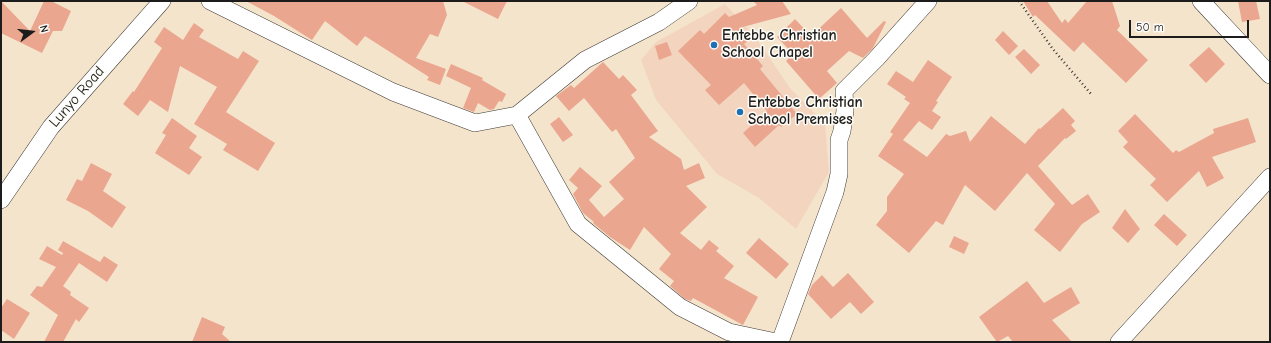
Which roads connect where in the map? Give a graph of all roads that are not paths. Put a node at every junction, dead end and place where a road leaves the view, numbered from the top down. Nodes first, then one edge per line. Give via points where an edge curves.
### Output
1 (162, 1) edge
2 (210, 1) edge
3 (689, 1) edge
4 (928, 1) edge
5 (1201, 1) edge
6 (1270, 75) edge
7 (517, 115) junction
8 (1270, 177) edge
9 (1, 200) edge
10 (776, 342) edge
11 (780, 342) edge
12 (1119, 342) edge

1 - 9 street, Lunyo Road via 51,127
2 - 7 street via 393,92 474,123
3 - 7 street via 660,22 585,60
4 - 11 street via 844,91 845,110 839,140 839,174 835,192
5 - 6 street
7 - 10 street via 578,224 680,307 729,332
8 - 12 street

